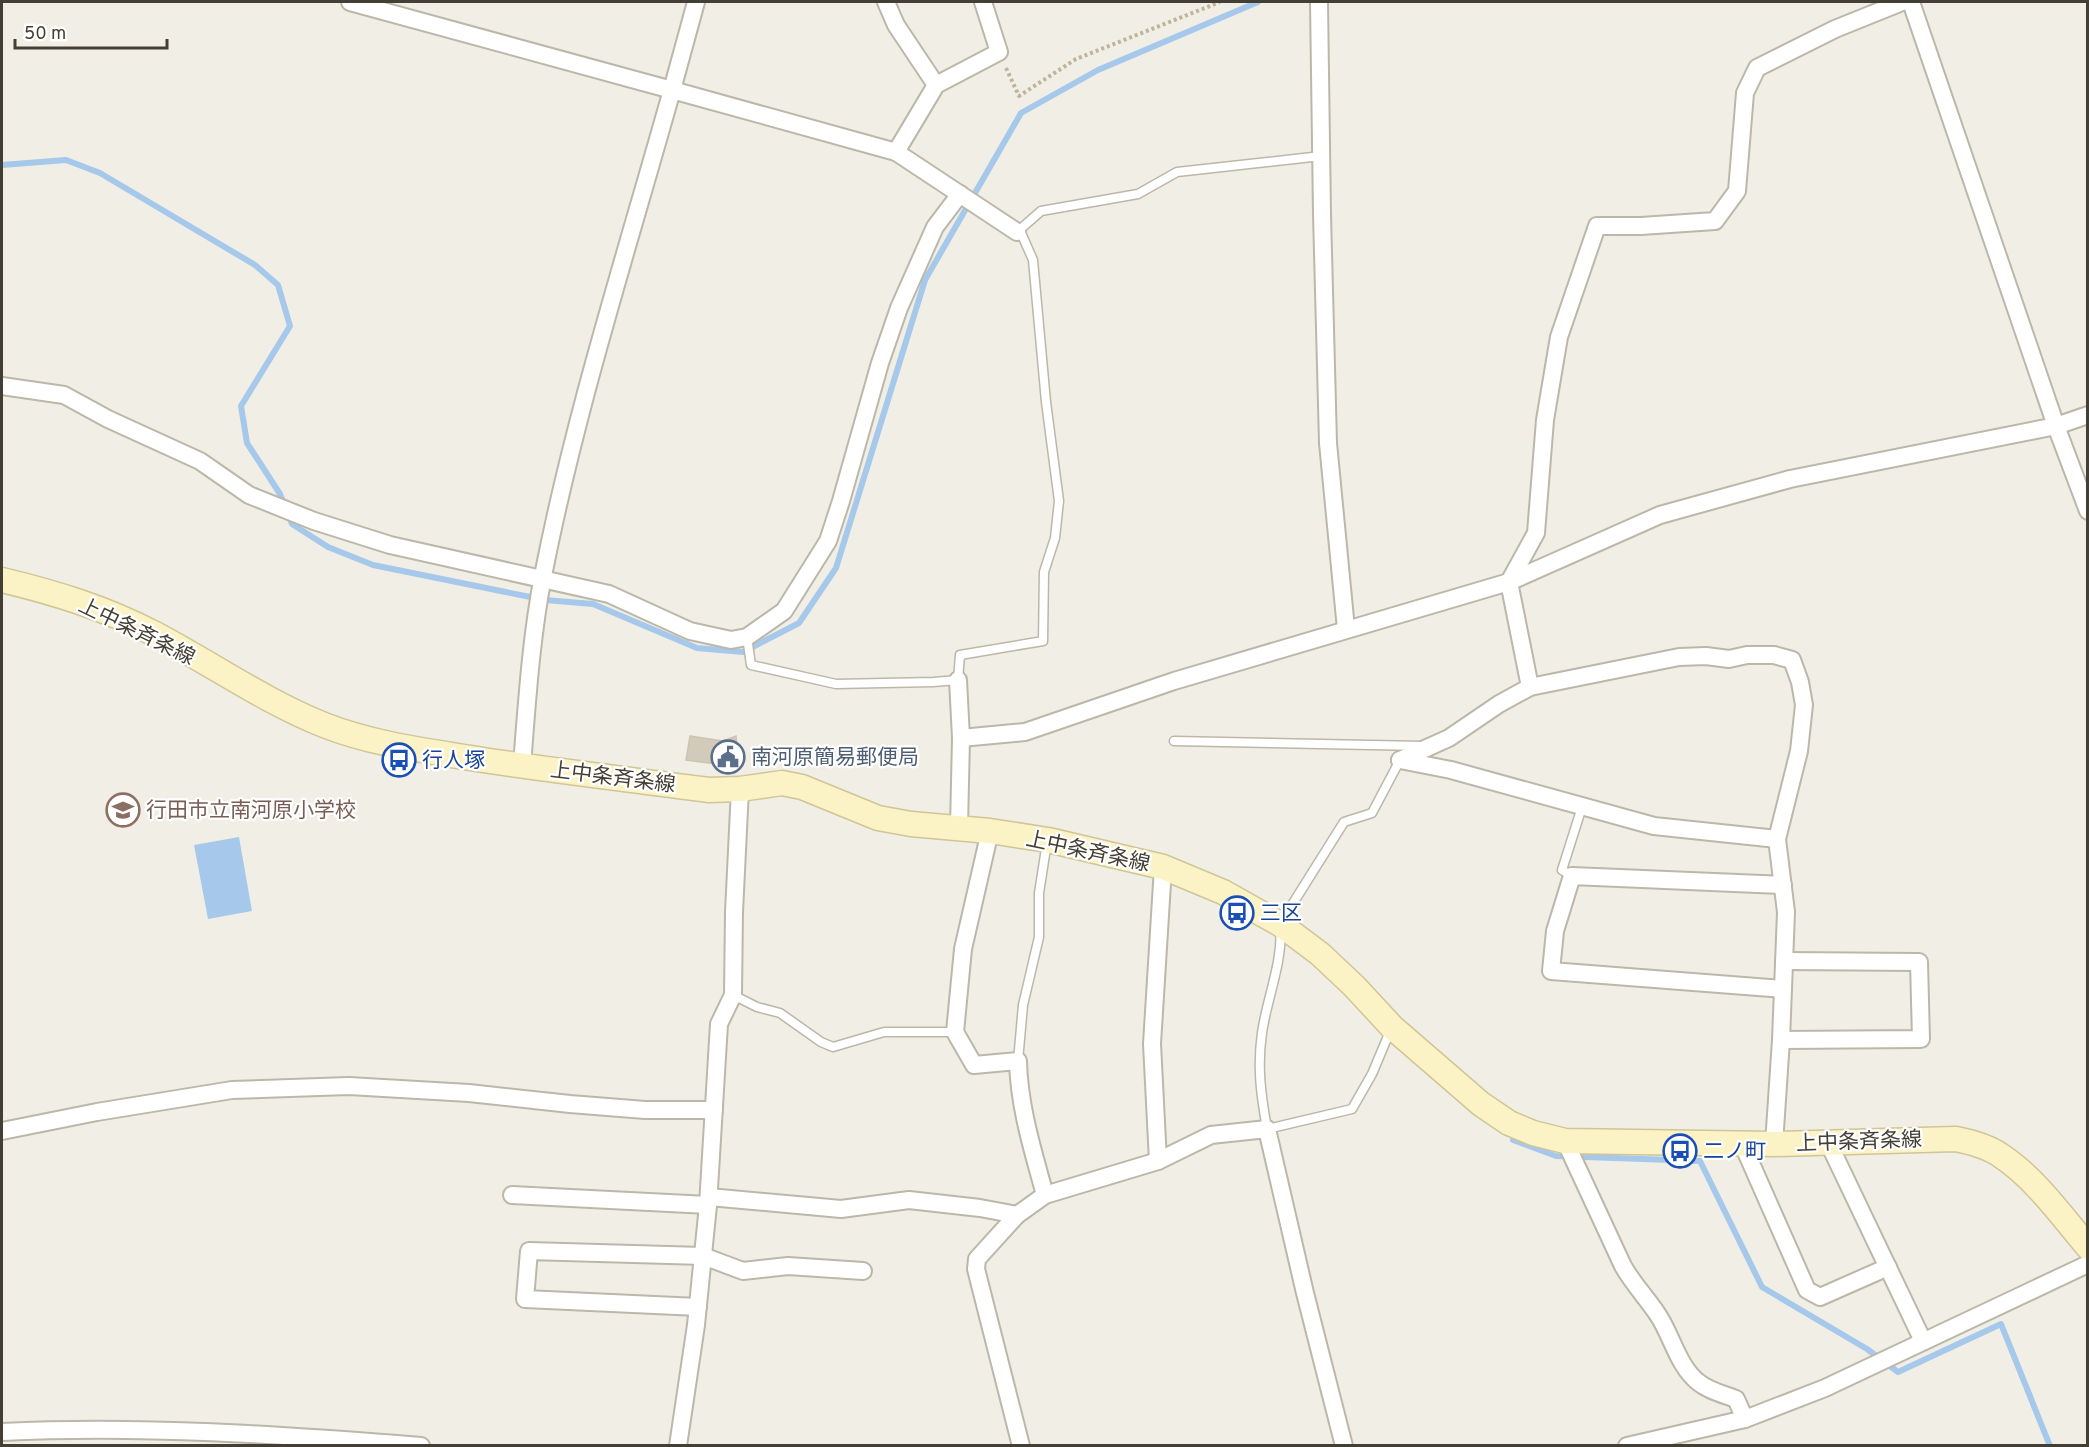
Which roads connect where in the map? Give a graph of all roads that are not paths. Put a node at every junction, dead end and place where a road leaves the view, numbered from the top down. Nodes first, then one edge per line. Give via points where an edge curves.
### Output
1 (350, 2) edge
2 (696, 2) edge
3 (886, 2) edge
4 (983, 2) edge
5 (1319, 2) edge
6 (1902, 2) edge
7 (1911, 2) edge
8 (936, 85) junction
9 (672, 90) junction
10 (896, 152) junction
11 (1321, 156) junction
12 (960, 194) junction
13 (1017, 232) junction
14 (2, 386) edge
15 (2088, 415) edge
16 (2056, 426) junction
17 (2088, 512) edge
18 (543, 578) junction
19 (2, 580) edge
20 (1509, 582) junction
21 (1346, 629) junction
22 (747, 637) junction
23 (958, 680) junction
24 (1530, 687) junction
25 (961, 738) junction
26 (1174, 741) dead end
27 (1430, 746) junction
28 (1400, 760) junction
29 (522, 765) junction
30 (740, 789) junction
31 (1582, 807) junction
32 (959, 827) junction
33 (990, 831) junction
34 (1777, 839) junction
35 (1048, 840) junction
36 (1163, 867) junction
37 (1572, 876) junction
38 (1783, 885) junction
39 (1280, 924) junction
40 (1784, 961) junction
41 (1783, 989) junction
42 (733, 995) junction
43 (1392, 1027) junction
44 (955, 1032) junction
45 (1781, 1040) junction
46 (1018, 1061) junction
47 (714, 1110) junction
48 (1267, 1129) junction
49 (2, 1131) edge
50 (1565, 1141) junction
51 (1828, 1142) junction
52 (1742, 1143) junction
53 (1774, 1144) junction
54 (1158, 1161) junction
55 (512, 1195) dead end
56 (1045, 1195) junction
57 (708, 1201) junction
58 (1017, 1215) junction
59 (2088, 1247) edge
60 (703, 1256) junction
61 (2088, 1264) edge
62 (1888, 1267) junction
63 (863, 1271) dead end
64 (698, 1307) junction
65 (1923, 1341) junction
66 (1745, 1419) junction
67 (2, 1432) edge
68 (283, 1440) edge
69 (421, 1446) edge
70 (678, 1446) edge
71 (1021, 1446) edge
72 (1344, 1446) edge
73 (1627, 1446) edge

1 - 9 street
2 - 9 street
3 - 8 street via 896,25
4 - 8 street via 999,52
5 - 11 street
6 - 20 street via 1757,68 1745,93 1737,191 1715,221 1597,226 1559,337 1545,420 1536,533
7 - 16 street
8 - 10 street
9 - 10 street
9 - 18 street via 571,452
10 - 12 street
11 - 13 lane via 1177,172 1138,194 1041,210
11 - 21 street via 1328,443
12 - 13 street
12 - 22 street via 935,227 899,309 828,541 784,611
13 - 23 lane via 1033,260 1059,501 1055,538 1044,572 1043,641 960,655
14 - 18 street via 64,395 201,461 249,495 314,521 390,545
15 - 16 street
16 - 17 street
16 - 20 street via 1790,479 1660,515
18 - 22 street via 609,594 690,631 731,640
18 - 29 street via 532,648
19 - 29 main road, 上中条斉条線 via 101,608 276,704 324,725 412,749
20 - 21 street
20 - 24 street
21 - 25 street via 1174,681 1025,732
22 - 23 lane via 751,665 836,684
23 - 25 street
24 - 27 street
24 - 34 street via 1679,657 1729,659 1774,655 1792,660 1804,705 1798,751
25 - 32 street
26 - 27 lane
27 - 28 street
28 - 31 street via 1451,770
28 - 39 lane via 1372,813 1344,822
29 - 30 main road, 上中条斉条線 via 709,790
30 - 32 main road, 上中条斉条線 via 782,783 802,787 878,818
30 - 42 street
31 - 34 street via 1654,826
31 - 37 lane via 1562,870
32 - 33 main road, 上中条斉条線
33 - 35 main road, 上中条斉条線
33 - 44 street via 963,949
34 - 38 street
35 - 36 main road, 上中条斉条線
35 - 46 lane via 1039,893 1039,937 1023,1005
36 - 39 main road, 上中条斉条線 via 1223,892
36 - 54 street via 1152,1044
37 - 38 street
37 - 41 street via 1555,931 1551,971
38 - 40 street
39 - 43 main road, 上中条斉条線 via 1320,954
39 - 48 lane via 1282,941 1262,1034 1259,1086
40 - 41 street
40 - 45 street via 1919,962 1921,1039
41 - 45 street
42 - 44 lane via 780,1013 833,1047 884,1032
42 - 47 street via 719,1024
43 - 48 lane via 1352,1109
43 - 50 main road, 上中条斉条線 via 1448,1077 1509,1123
44 - 46 street via 974,1065
45 - 53 street
46 - 56 street via 1018,1086
47 - 49 street via 645,1110 349,1086 232,1090
47 - 57 street
48 - 54 street via 1211,1135
48 - 72 street
50 - 52 main road, 上中条斉条線
50 - 66 street via 1623,1266 1659,1315 1688,1372 1710,1390 1736,1399
51 - 53 main road, 上中条斉条線
51 - 59 main road, 上中条斉条線 via 1956,1139 1977,1144 1999,1154 2045,1194
51 - 62 street
52 - 53 main road, 上中条斉条線
52 - 62 street via 1807,1290 1820,1297
54 - 56 street
55 - 57 street
56 - 58 street
57 - 58 street via 841,1209 909,1200
57 - 60 street
58 - 71 street via 977,1259 976,1269
60 - 63 street via 743,1271 788,1266
60 - 64 street
60 - 64 street via 529,1251 525,1299
61 - 65 street
62 - 65 street
64 - 70 street
65 - 66 street via 1825,1388
66 - 73 street
67 - 68 street via 76,1428
68 - 69 street

